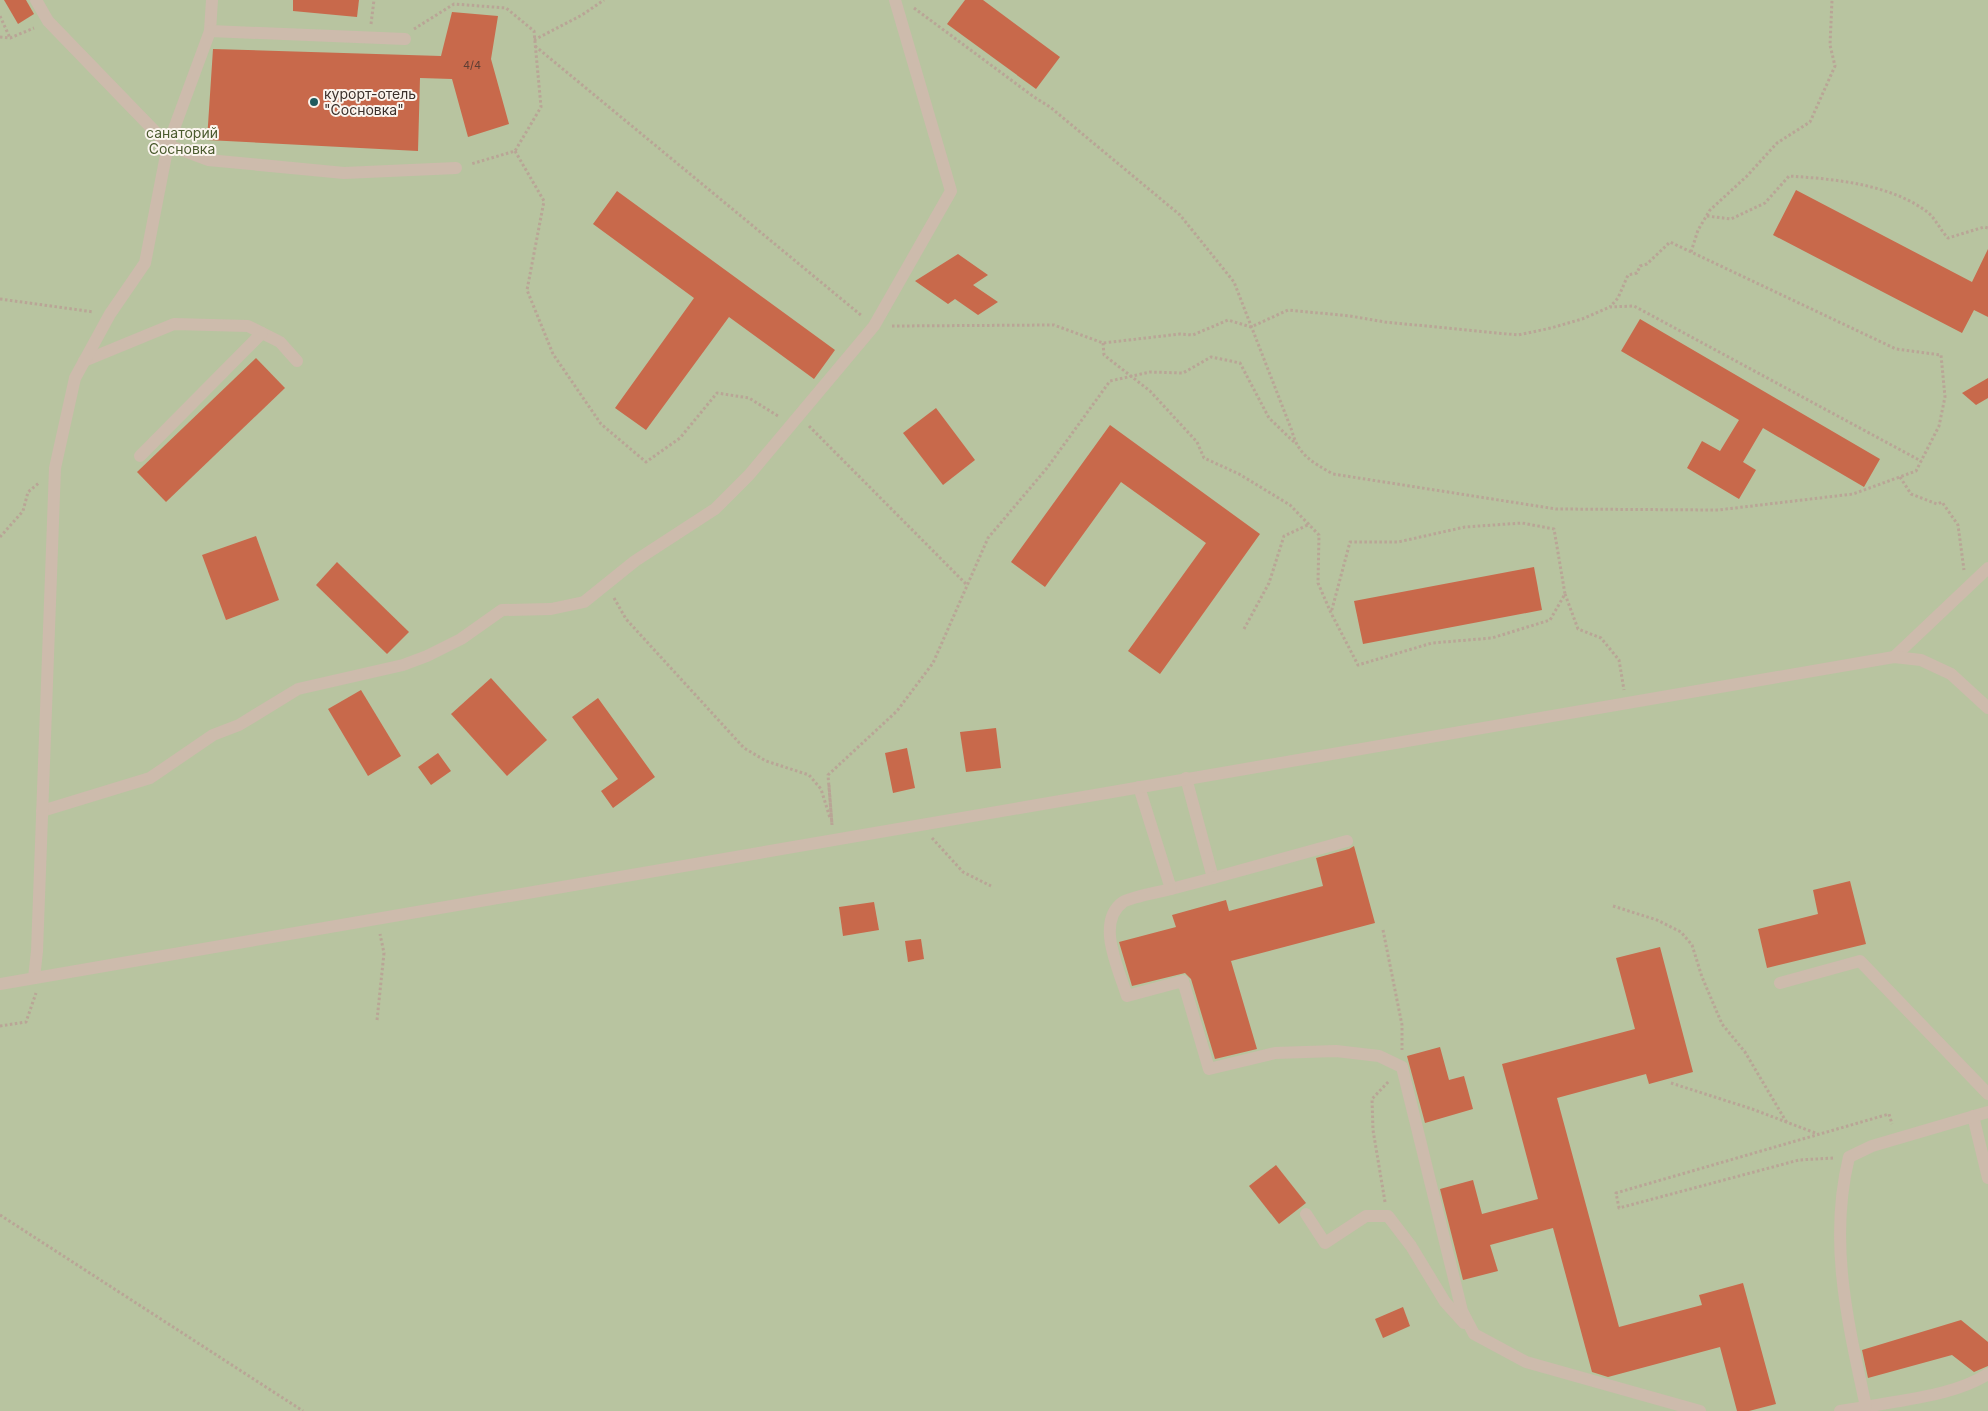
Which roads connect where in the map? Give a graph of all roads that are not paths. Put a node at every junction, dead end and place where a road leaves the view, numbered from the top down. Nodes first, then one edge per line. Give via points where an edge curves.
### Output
1 (36, 0) edge
2 (212, 0) edge
3 (895, 0) edge
4 (210, 31) junction
5 (405, 39) road end
6 (168, 145) junction
7 (456, 168) road end
8 (262, 333) junction
9 (84, 361) junction
10 (297, 361) dead end
11 (140, 456) dead end
12 (1988, 568) edge
13 (1894, 657) junction
14 (1988, 708) edge
15 (1186, 778) junction
16 (1139, 787) junction
17 (42, 811) junction
18 (1347, 840) dead end
19 (1213, 878) junction
20 (1171, 889) junction
21 (38, 977) junction
22 (1780, 983) dead end
23 (0, 984) edge
24 (1988, 1094) edge
25 (1988, 1112) edge
26 (1973, 1116) junction
27 (1988, 1178) edge
28 (1306, 1214) dead end
29 (1474, 1334) junction
30 (1988, 1374) edge
31 (1867, 1409) edge
32 (1700, 1411) edge
33 (1840, 1411) edge

1 - 6 street via 48,21
2 - 4 street
3 - 17 street via 951,191 874,326 749,476 715,509 635,561 584,602 551,609 502,610 461,639 427,656 298,689 239,726 213,735 150,778
4 - 5 street
4 - 6 street
6 - 7 street via 208,160 344,173
6 - 9 street via 144,262
8 - 9 street via 248,326 174,324
8 - 10 street via 280,342
8 - 11 street
9 - 17 street via 75,378 55,468
12 - 13 street
13 - 14 street via 1921,660 1951,674
13 - 15 street
15 - 16 street
15 - 19 street
16 - 20 street
16 - 21 street
17 - 21 street
18 - 19 street
19 - 20 street
20 - 29 street via 1124,901 1114,911 1109,925 1110,939 1127,996 1183,981 1209,1069 1275,1053 1336,1051 1379,1056 1402,1067 1462,1311
21 - 23 street
22 - 24 street via 1860,961
25 - 26 street
26 - 27 street
26 - 31 street via 1872,1146 1849,1157 1842,1183 1840,1250 1845,1309
28 - 29 street via 1325,1242 1366,1216 1388,1216 1411,1246 1445,1302
29 - 32 street via 1526,1362
30 - 31 street via 1940,1393
31 - 33 street

